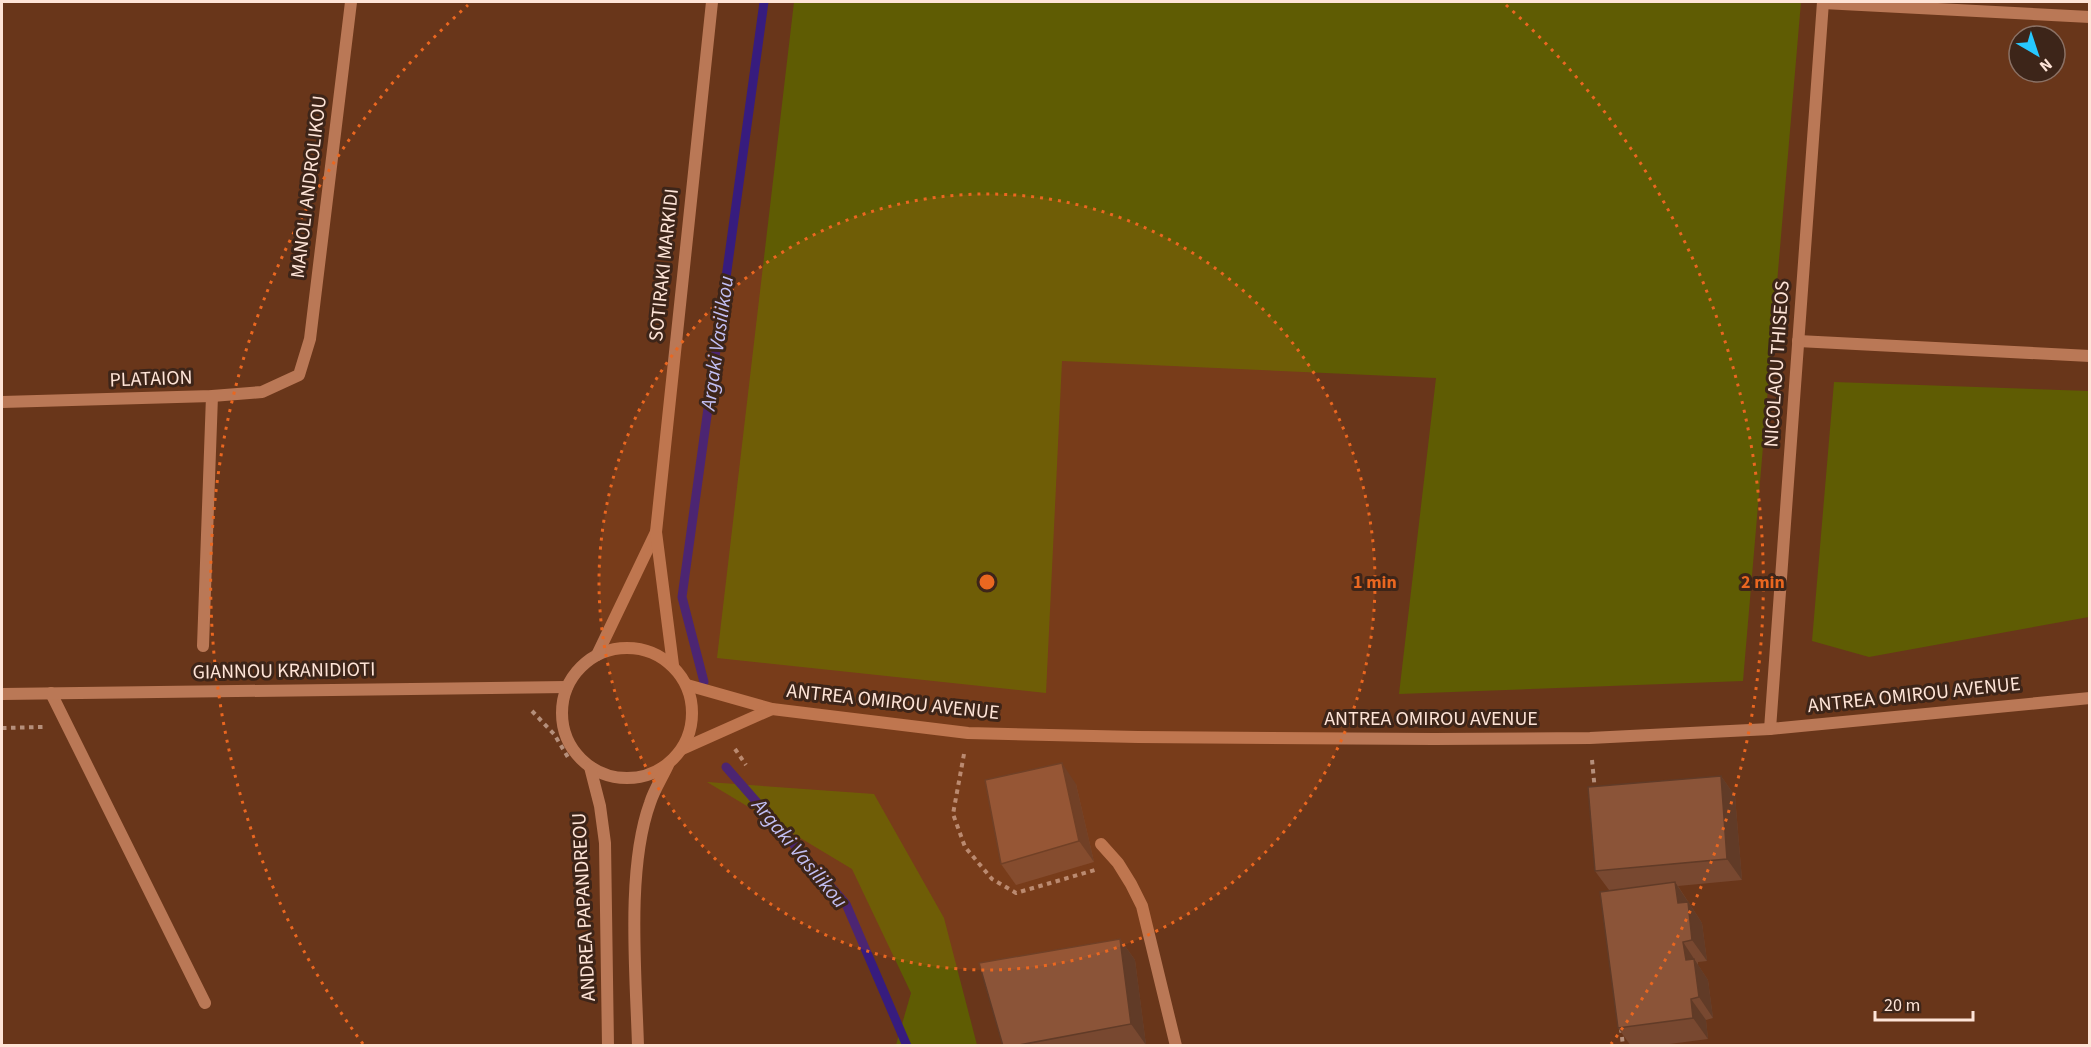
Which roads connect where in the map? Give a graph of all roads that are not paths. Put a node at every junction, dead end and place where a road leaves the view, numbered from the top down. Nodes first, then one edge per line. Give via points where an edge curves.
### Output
1 (351, 2) edge
2 (711, 2) edge
3 (1823, 2) edge
4 (2090, 17) edge
5 (1798, 341) junction
6 (2090, 356) edge
7 (299, 375) joint
8 (212, 396) junction
9 (2, 402) edge
10 (656, 532) junction
11 (203, 646) dead end
12 (597, 655) junction
13 (673, 665) junction
14 (687, 685) junction
15 (567, 687) junction
16 (51, 693) junction
17 (2, 694) edge
18 (2090, 698) edge
19 (772, 709) junction
20 (1770, 729) junction
21 (682, 749) junction
22 (669, 764) junction
23 (590, 767) junction
24 (1101, 844) dead end
25 (205, 1003) dead end
26 (608, 1046) edge
27 (638, 1046) edge
28 (1176, 1046) edge

1 - 7 street, MANOLI ANDROLIKOU via 310,339
2 - 10 street, SOTIRAKI MARKIDI
3 - 4 street
3 - 5 street, NICOLAOU THISEOS
5 - 6 street
5 - 20 street, NICOLAOU THISEOS
7 - 8 street, PLATAION via 262,392
8 - 9 street, PLATAION
8 - 11 street
10 - 12 street, SOTIRAKI MARKIDI
10 - 13 street, SOTIRAKI MARKIDI
12 - 13 street via 637,648
12 - 15 street via 585,663
13 - 14 street
14 - 19 street, ANTREA OMIROU AVENUE
14 - 21 street via 693,707 691,731
15 - 16 street, GIANNOU KRANIDIOTI
15 - 23 street via 562,704 565,731 577,755
16 - 17 street, GIANNOU KRANIDIOTI
16 - 25 street
18 - 20 street, ANTREA OMIROU AVENUE
19 - 20 street, ANTREA OMIROU AVENUE via 968,733 1149,737 1590,738
19 - 21 street, ANTREA OMIROU AVENUE
21 - 22 street
22 - 23 street via 650,775 630,779 609,776
22 - 27 street via 650,802 637,870
23 - 26 street, ANDREA PAPANDREOU via 605,843
24 - 28 street via 1118,863 1142,906

